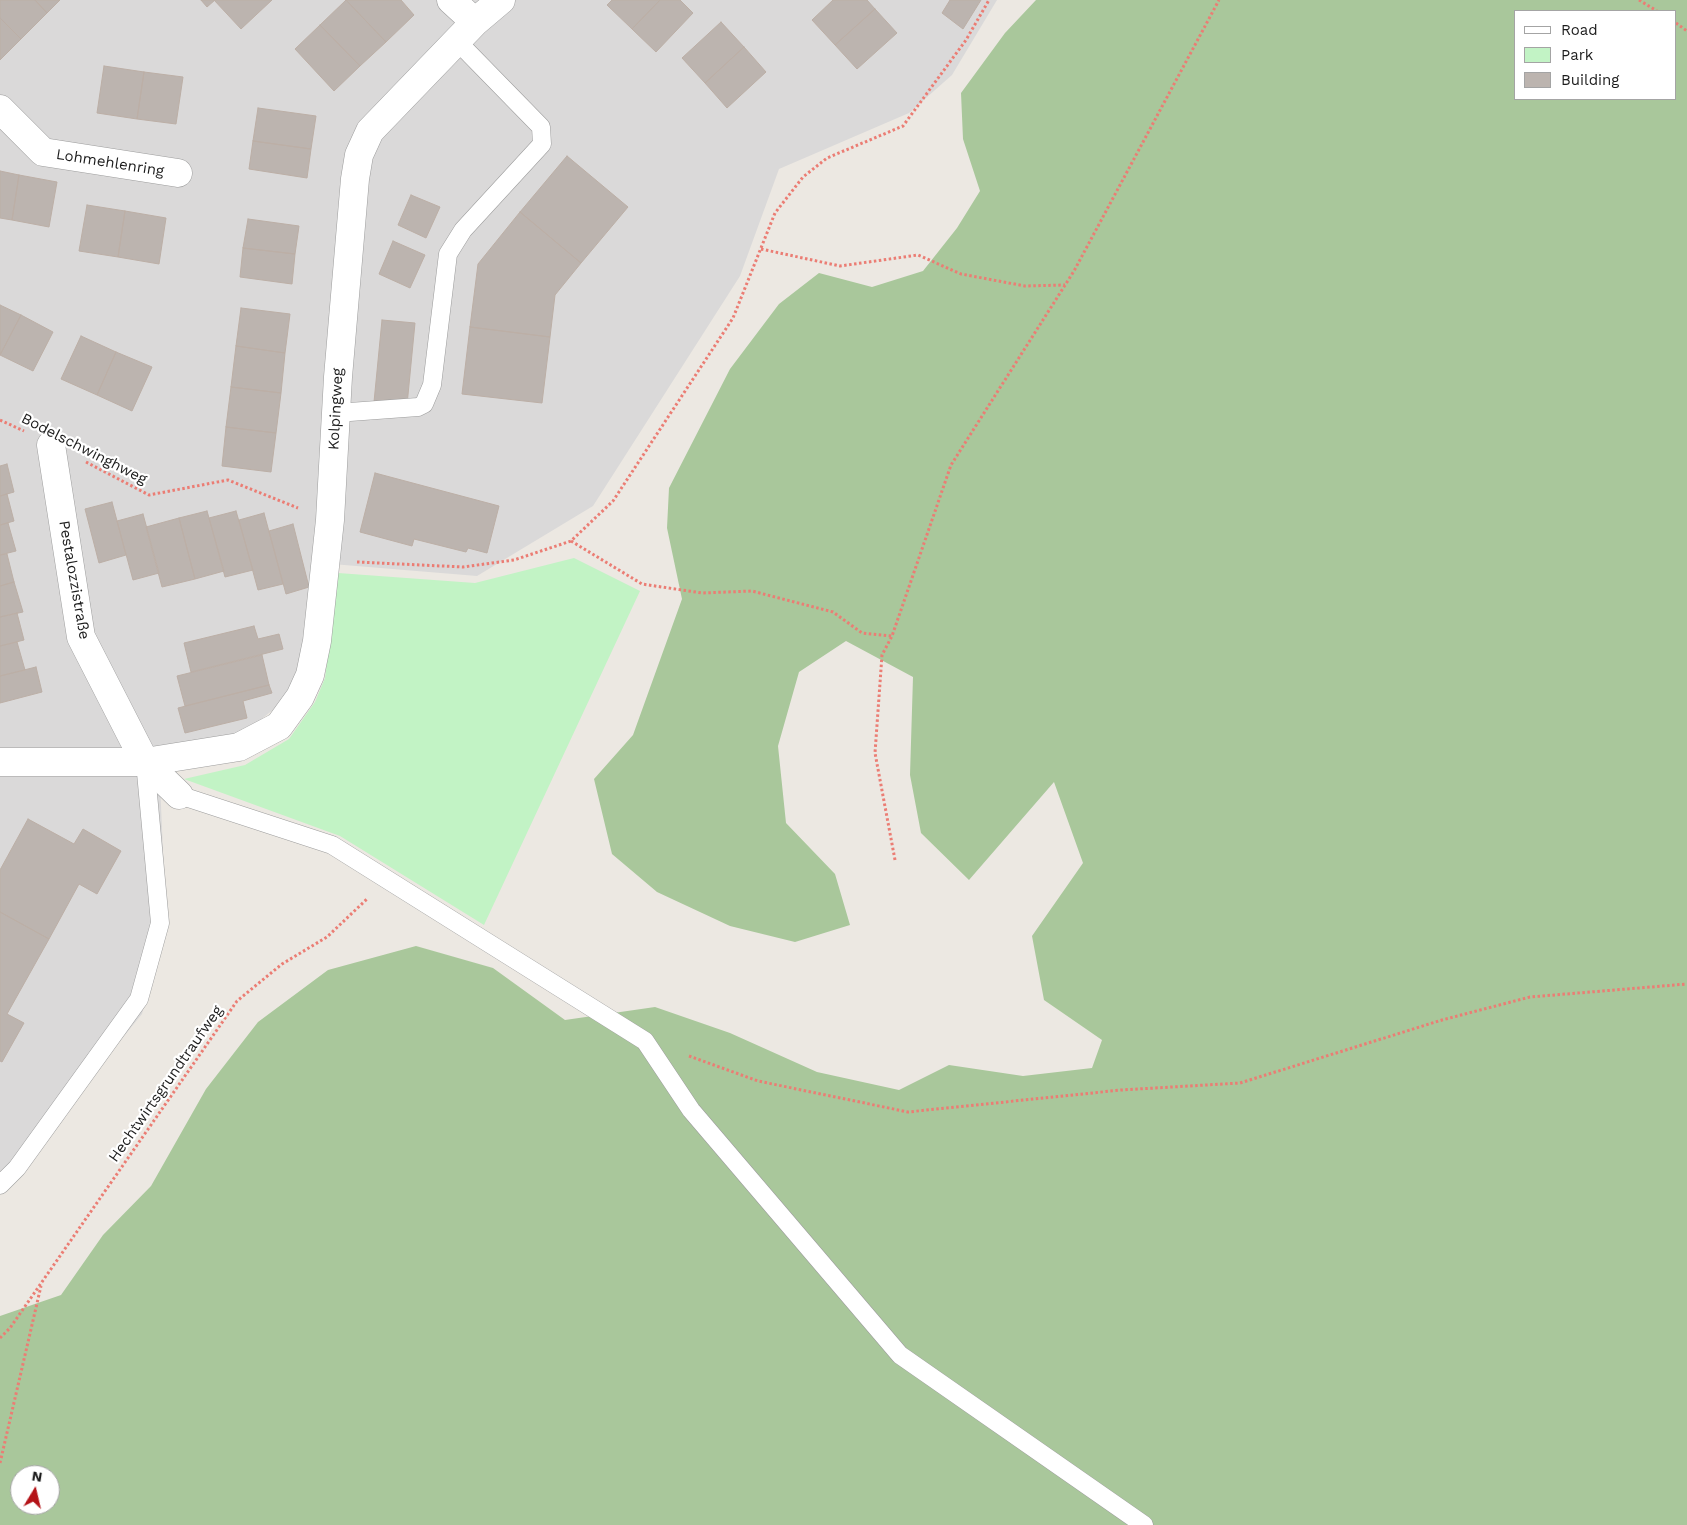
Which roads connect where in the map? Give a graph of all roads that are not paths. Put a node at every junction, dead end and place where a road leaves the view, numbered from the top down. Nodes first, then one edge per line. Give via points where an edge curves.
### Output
1 (451, 0) edge
2 (502, 0) edge
3 (476, 22) junction
4 (457, 41) junction
5 (0, 109) edge
6 (178, 173) dead end
7 (336, 413) junction
8 (51, 444) road end
9 (0, 762) edge
10 (145, 762) junction
11 (179, 795) joint
12 (0, 1185) edge
13 (1144, 1525) edge

1 - 3 street
2 - 3 street, Kolpingweg
3 - 4 street, Kolpingweg
4 - 7 street, Kolpingweg via 370,131 359,155
4 - 7 lane via 541,127 542,144 463,230 448,254 432,385 424,404
5 - 6 street, Lohmehlenring via 43,152
7 - 10 street, Kolpingweg via 330,520 317,642 310,675 300,697 279,726 240,747
8 - 10 street, Pestalozzistraße via 81,637
9 - 10 street
10 - 11 street, Pestalozzistraße
10 - 12 lane via 160,923 139,999 17,1168
11 - 13 lane via 332,845 646,1041 691,1110 900,1355

